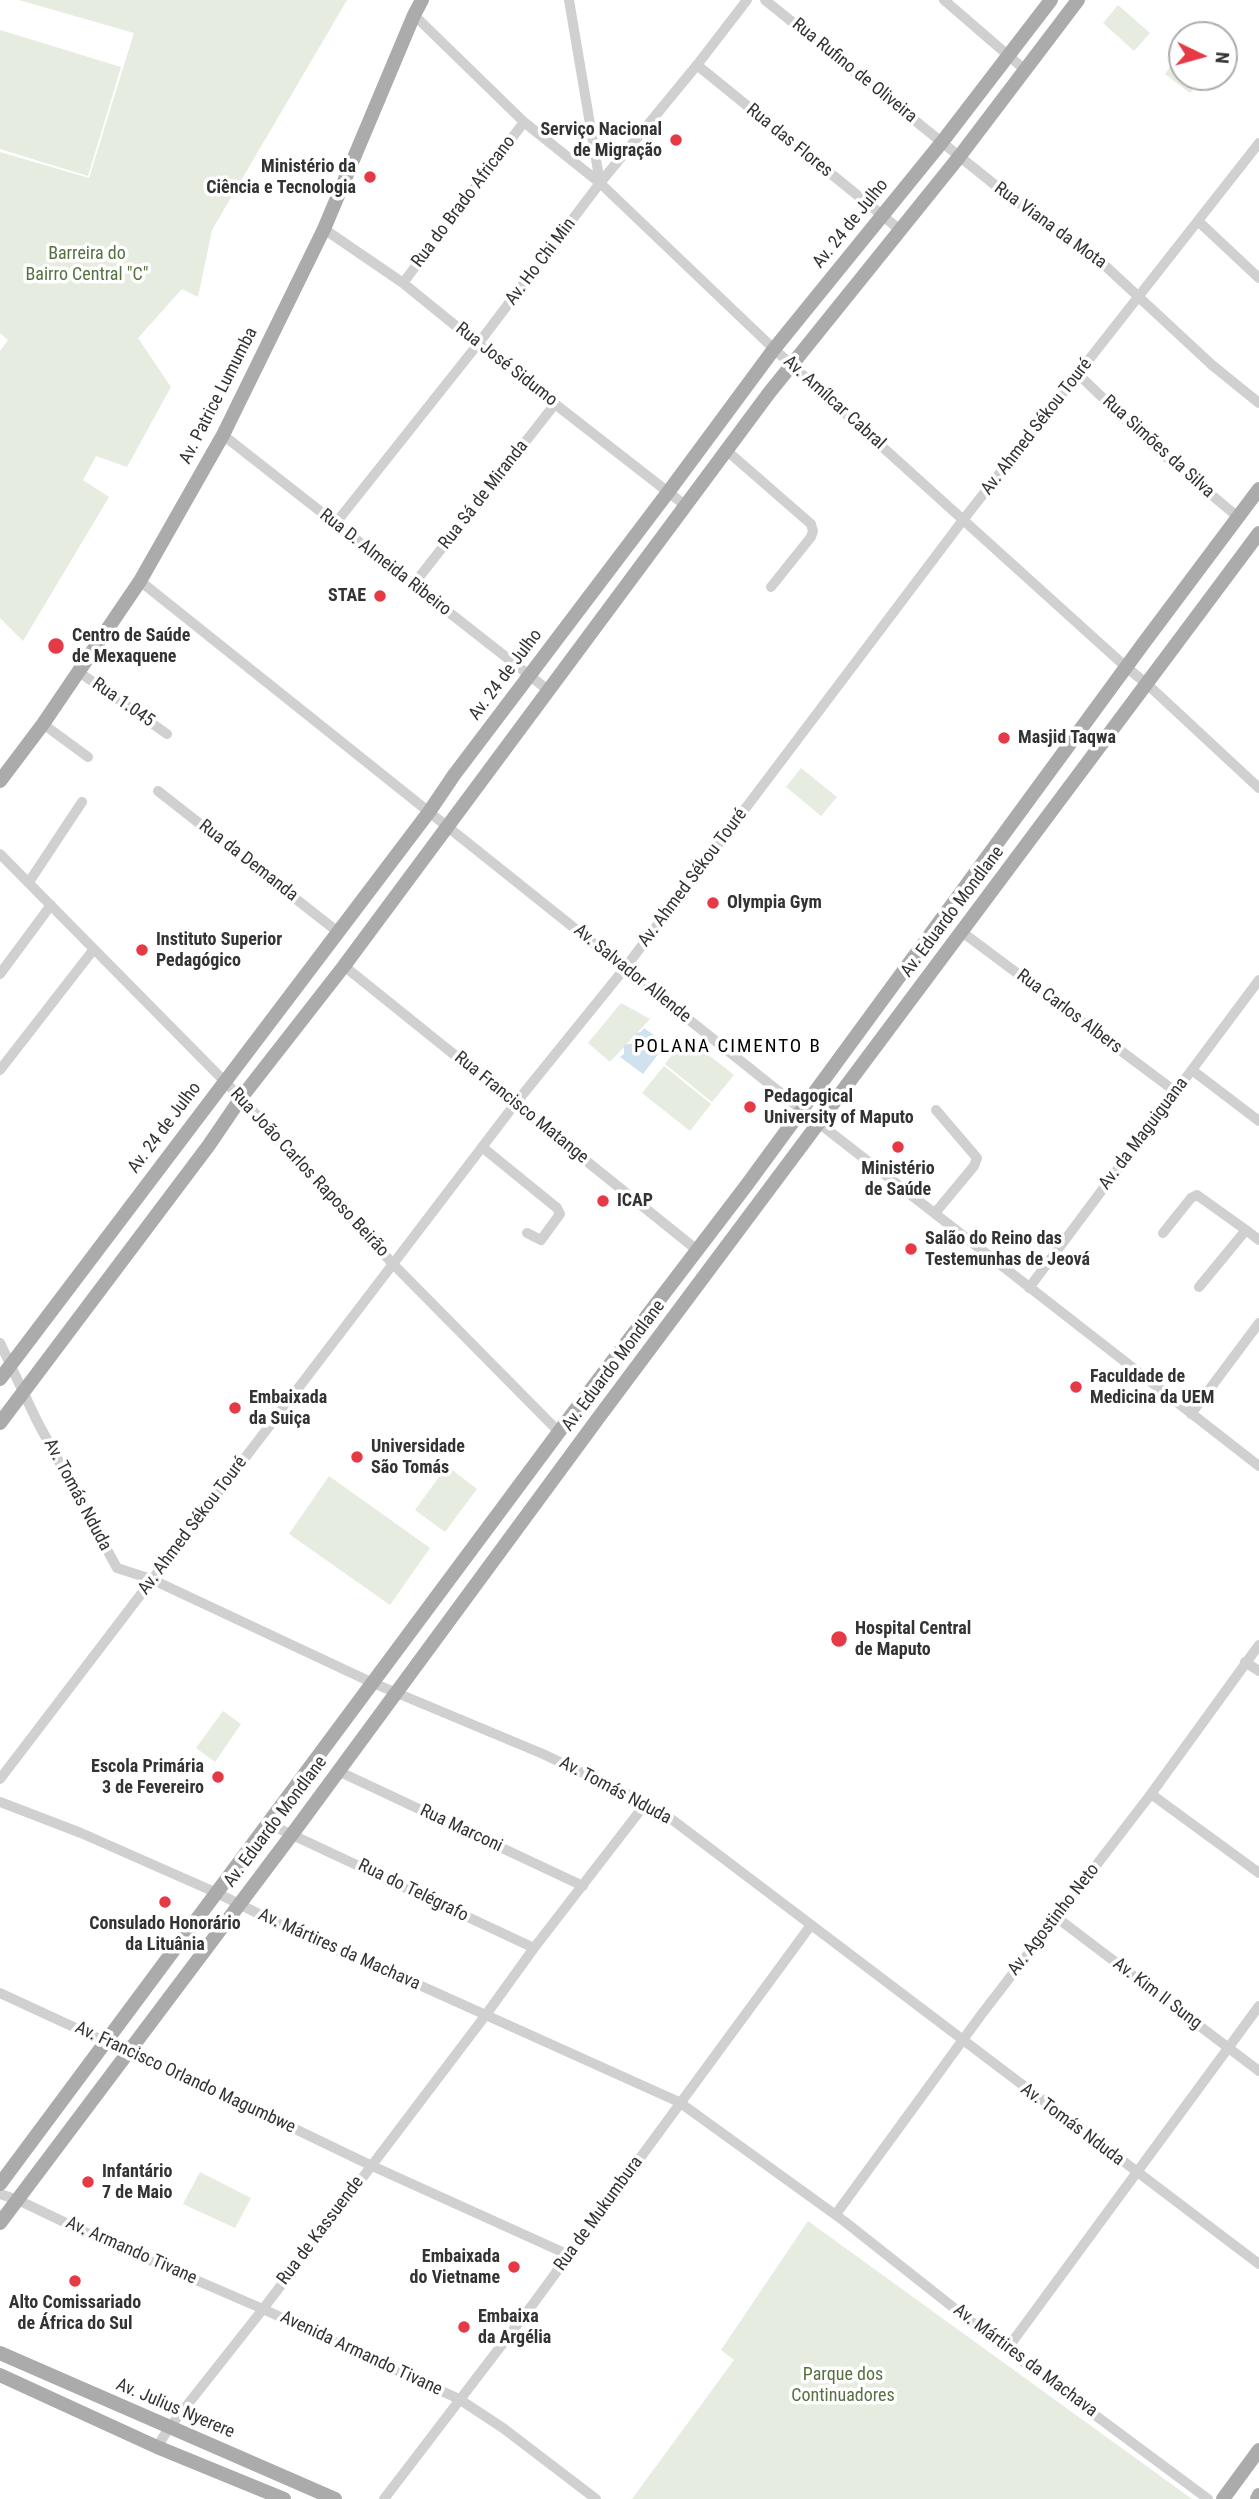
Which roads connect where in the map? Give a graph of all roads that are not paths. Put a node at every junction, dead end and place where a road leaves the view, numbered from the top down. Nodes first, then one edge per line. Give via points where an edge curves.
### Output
1 (422, 0) edge
2 (569, 0) edge
3 (747, 0) edge
4 (765, 0) edge
5 (944, 0) edge
6 (1051, 0) edge
7 (1078, 0) edge
8 (414, 15) junction
9 (1008, 55) junction
10 (697, 65) junction
11 (1024, 69) junction
12 (524, 122) junction
13 (942, 142) junction
14 (1259, 144) edge
15 (959, 156) junction
16 (600, 183) junction
17 (883, 216) junction
18 (1198, 221) junction
19 (324, 229) junction
20 (899, 229) junction
21 (1259, 278) edge
22 (403, 283) junction
23 (1140, 296) junction
24 (478, 344) junction
25 (775, 349) junction
26 (792, 364) junction
27 (1079, 374) junction
28 (1259, 403) edge
29 (555, 404) junction
30 (223, 435) junction
31 (726, 450) junction
32 (1259, 489) edge
33 (669, 491) junction
34 (686, 506) junction
35 (1238, 517) junction
36 (963, 520) junction
37 (335, 524) junction
38 (1259, 533) edge
39 (140, 581) junction
40 (413, 585) junction
41 (771, 587) dead end
42 (1126, 667) junction
43 (79, 672) junction
44 (530, 676) junction
45 (1147, 684) junction
46 (548, 690) junction
47 (43, 724) junction
48 (167, 734) dead end
49 (88, 757) dead end
50 (0, 781) edge
51 (1259, 788) edge
52 (158, 791) dead end
53 (82, 802) dead end
54 (429, 812) junction
55 (447, 827) junction
56 (0, 854) edge
57 (29, 882) junction
58 (51, 905) junction
59 (338, 932) junction
60 (962, 932) junction
61 (93, 949) junction
62 (344, 966) junction
63 (625, 968) junction
64 (0, 974) edge
65 (1258, 982) edge
66 (0, 1070) edge
67 (1192, 1070) junction
68 (224, 1081) junction
69 (1176, 1092) junction
70 (241, 1098) junction
71 (515, 1104) junction
72 (802, 1110) junction
73 (936, 1110) dead end
74 (819, 1121) junction
75 (1259, 1121) edge
76 (482, 1147) junction
77 (935, 1213) junction
78 (1246, 1230) junction
79 (527, 1233) dead end
80 (1163, 1233) dead end
81 (1259, 1240) edge
82 (697, 1250) junction
83 (393, 1264) junction
84 (1199, 1287) dead end
85 (1029, 1288) junction
86 (1259, 1322) edge
87 (0, 1343) edge
88 (11, 1365) junction
89 (0, 1379) edge
90 (23, 1393) junction
91 (1191, 1414) junction
92 (0, 1423) edge
93 (559, 1432) junction
94 (1259, 1466) edge
95 (151, 1579) junction
96 (1259, 1645) edge
97 (1245, 1662) junction
98 (1259, 1671) edge
99 (373, 1683) junction
100 (396, 1693) junction
101 (338, 1771) junction
102 (0, 1779) edge
103 (1151, 1794) junction
104 (0, 1802) edge
105 (646, 1803) junction
106 (269, 1824) junction
107 (293, 1833) junction
108 (1259, 1873) edge
109 (583, 1886) junction
110 (217, 1894) junction
111 (239, 1904) junction
112 (1056, 1917) junction
113 (811, 1925) junction
114 (534, 1948) junction
115 (0, 1993) edge
116 (1259, 2006) edge
117 (485, 2016) junction
118 (106, 2042) junction
119 (963, 2042) junction
120 (1228, 2047) junction
121 (131, 2050) junction
122 (1259, 2071) edge
123 (679, 2102) junction
124 (370, 2165) junction
125 (1137, 2173) junction
126 (0, 2184) edge
127 (0, 2194) edge
128 (18, 2200) junction
129 (840, 2218) junction
130 (0, 2223) edge
131 (569, 2255) junction
132 (1259, 2264) edge
133 (263, 2309) junction
134 (1007, 2349) junction
135 (0, 2353) edge
136 (0, 2375) edge
137 (459, 2399) junction
138 (169, 2428) junction
139 (157, 2447) junction
140 (1259, 2450) edge
141 (326, 2497) edge
142 (284, 2499) edge
143 (384, 2499) edge
144 (596, 2499) edge
145 (1208, 2499) edge
146 (1223, 2499) edge

1 - 8 main road, Av. Patrice Lumumba
2 - 16 street
3 - 10 street, Av. Ho Chi Min
4 - 13 street, Rua Rufino de Oliveira
5 - 9 street
6 - 9 main road, Av. 24 de Julho
7 - 11 main road
8 - 12 street, Av. Amílcar Cabral
8 - 19 main road, Av. Patrice Lumumba
9 - 11 street
9 - 13 main road, Av. 24 de Julho
10 - 16 street, Av. Ho Chi Min
10 - 17 street, Rua das Flores
11 - 15 main road
12 - 16 street, Av. Amílcar Cabral
12 - 22 street, Rua do Brado Africano
13 - 15 street, Rua Rufino de Oliveira
13 - 17 main road, Av. 24 de Julho
14 - 18 street, Av. Ahmed Sékou Touré
15 - 20 main road
15 - 23 street, Rua Viana da Mota
16 - 24 street, Av. Ho Chi Min
16 - 25 street, Av. Amílcar Cabral
17 - 20 street, Rua das Flores
17 - 25 main road, Av. 24 de Julho
18 - 21 street
18 - 23 street, Av. Ahmed Sékou Touré
19 - 22 street, Rua José Sidumo
19 - 30 main road, Av. Patrice Lumumba
20 - 26 main road
22 - 24 street, Rua José Sidumo
23 - 27 street, Av. Ahmed Sékou Touré
23 - 28 street, Rua Viana da Mota
24 - 29 street, Rua José Sidumo
24 - 37 street, Av. Ho Chi Min
25 - 26 street, Av. Amílcar Cabral
25 - 33 main road, Av. 24 de Julho
26 - 31 main road
26 - 36 street, Av. Amílcar Cabral
27 - 35 street, Rua Simões da Silva via 1154,447
27 - 36 street, Av. Ahmed Sékou Touré
29 - 33 street, Rua José Sidumo
29 - 40 street, Rua Sá de Miranda
30 - 37 street, Rua D. Almeida Ribeiro
30 - 39 main road, Av. Patrice Lumumba
31 - 34 main road
31 - 41 street via 811,524 811,537
32 - 35 main road, Av. Eduardo Mondlane
33 - 34 street, Rua José Sidumo
33 - 44 main road, Av. 24 de Julho
34 - 46 main road
35 - 42 main road, Av. Eduardo Mondlane
36 - 42 street, Av. Amílcar Cabral
36 - 63 street, Av. Ahmed Sékou Touré
37 - 40 street, Rua D. Almeida Ribeiro
38 - 45 main road, Av. Eduardo Mondlane
39 - 43 main road, Av. Patrice Lumumba
39 - 54 street, Av. Salvador Allende
40 - 44 street, Rua D. Almeida Ribeiro
42 - 45 street, Av. Amílcar Cabral
42 - 72 main road, Av. Eduardo Mondlane
43 - 47 main road, Av. Patrice Lumumba
43 - 48 street, Rua 1.045
44 - 46 street, Rua D. Almeida Ribeiro
44 - 54 main road, Av. 24 de Julho
45 - 51 street, Av. Amílcar Cabral
45 - 60 main road, Av. Eduardo Mondlane
46 - 55 main road
47 - 49 street
47 - 50 main road, Av. Patrice Lumumba
52 - 59 street, Rua da Demanda
53 - 57 street
54 - 55 street, Av. Salvador Allende
54 - 59 main road, Av. 24 de Julho
55 - 62 main road
55 - 63 street, Av. Salvador Allende
56 - 57 street, Rua João Carlos Raposo Beirão
57 - 58 street, Rua João Carlos Raposo Beirão
58 - 61 street, Rua João Carlos Raposo Beirão
58 - 64 street
59 - 68 main road, Av. 24 de Julho
60 - 69 street, Rua Carlos Albers
60 - 74 main road, Av. Eduardo Mondlane
61 - 66 street
61 - 68 street, Rua João Carlos Raposo Beirão
62 - 70 main road
62 - 71 street, Rua Francisco Matange
63 - 71 street, Av. Ahmed Sékou Touré
63 - 72 street, Av. Salvador Allende
65 - 67 street, Av. da Maguiguana
67 - 69 street, Av. da Maguiguana
67 - 75 street
68 - 70 street, Rua João Carlos Raposo Beirão
68 - 88 main road, Av. 24 de Julho
69 - 85 street, Av. da Maguiguana
70 - 83 street, Rua João Carlos Raposo Beirão
70 - 90 main road
71 - 76 street, Av. Ahmed Sékou Touré
71 - 82 street, Rua Francisco Matange
72 - 74 street, Av. Salvador Allende
72 - 82 main road, Av. Eduardo Mondlane
73 - 77 street via 976,1158
74 - 77 street, Av. Salvador Allende
74 - 100 main road, Av. Eduardo Mondlane
76 - 79 street via 557,1208 560,1214 541,1240
76 - 83 street, Av. Ahmed Sékou Touré
77 - 85 street, Av. Salvador Allende
78 - 80 street via 1197,1195
78 - 81 street
78 - 84 street
82 - 93 main road, Av. Eduardo Mondlane
83 - 93 street, Rua João Carlos Raposo Beirão
83 - 95 street, Av. Ahmed Sékou Touré
85 - 91 street, Av. Salvador Allende
86 - 91 street
87 - 88 street, Av. Tomás Nduda
88 - 89 main road, Av. 24 de Julho
88 - 90 street, Av. Tomás Nduda
90 - 92 main road
90 - 95 street, Av. Tomás Nduda via 112,1562 122,1571
91 - 94 street, Av. Salvador Allende
93 - 99 main road, Av. Eduardo Mondlane
95 - 99 street, Av. Tomás Nduda
95 - 102 street, Av. Ahmed Sékou Touré
96 - 97 street, Av. Agostinho Neto
97 - 98 street
97 - 103 street, Av. Agostinho Neto
99 - 100 street, Av. Tomás Nduda
99 - 106 main road, Av. Eduardo Mondlane
100 - 101 main road, Av. Eduardo Mondlane
100 - 105 street, Av. Tomás Nduda
101 - 107 main road, Av. Eduardo Mondlane
101 - 109 street, Rua Marconi
103 - 108 street
103 - 112 street, Av. Agostinho Neto
104 - 110 street, Av. Mártires da Machava
105 - 109 street
105 - 113 street, Av. Tomás Nduda
106 - 107 street, Rua do Telégrafo
106 - 110 main road, Av. Eduardo Mondlane
107 - 111 main road, Av. Eduardo Mondlane
107 - 114 street, Rua do Telégrafo
109 - 114 street
110 - 111 street, Av. Mártires da Machava
110 - 118 main road, Av. Eduardo Mondlane
111 - 117 street, Av. Mártires da Machava
111 - 121 main road, Av. Eduardo Mondlane
112 - 119 street, Av. Agostinho Neto
112 - 120 street, Av. Kim II Sung
113 - 119 street, Av. Tomás Nduda
113 - 123 street, Rua de Mukumbura
114 - 117 street, Rua de Kassuende
115 - 118 street, Av. Francisco Orlando Magumbwe
116 - 120 street
117 - 123 street, Av. Mártires da Machava
117 - 124 street, Rua de Kassuende
118 - 121 street, Av. Francisco Orlando Magumbwe
118 - 126 main road, Av. Eduardo Mondlane
119 - 125 street, Av. Tomás Nduda
119 - 129 street, Av. Agostinho Neto via 849,2197
120 - 122 street, Av. Kim II Sung
120 - 125 street
121 - 124 street, Av. Francisco Orlando Magumbwe
121 - 128 main road, Av. Eduardo Mondlane
123 - 129 street, Av. Mártires da Machava
123 - 131 street, Rua de Mukumbura
124 - 131 street, Av. Francisco Orlando Magumbwe
124 - 133 street, Rua de Kassuende
125 - 132 street, Av. Tomás Nduda
125 - 134 street
127 - 128 street, Av. Armando Tivane
128 - 130 main road, Av. Eduardo Mondlane
128 - 133 street, Av. Armando Tivane
129 - 134 street, Av. Mártires da Machava
131 - 137 street, Rua de Mukumbura
133 - 137 street, Avenida Armando Tivane
133 - 138 street, Rua de Kassuende
134 - 145 street, Av. Mártires da Machava
135 - 138 main road, Av. Julius Nyerere
136 - 139 main road
137 - 143 street, Rua de Mukumbura
137 - 144 street
138 - 139 street, Rua de Kassuende
138 - 141 main road, Av. Julius Nyerere
139 - 142 main road
140 - 146 main road

